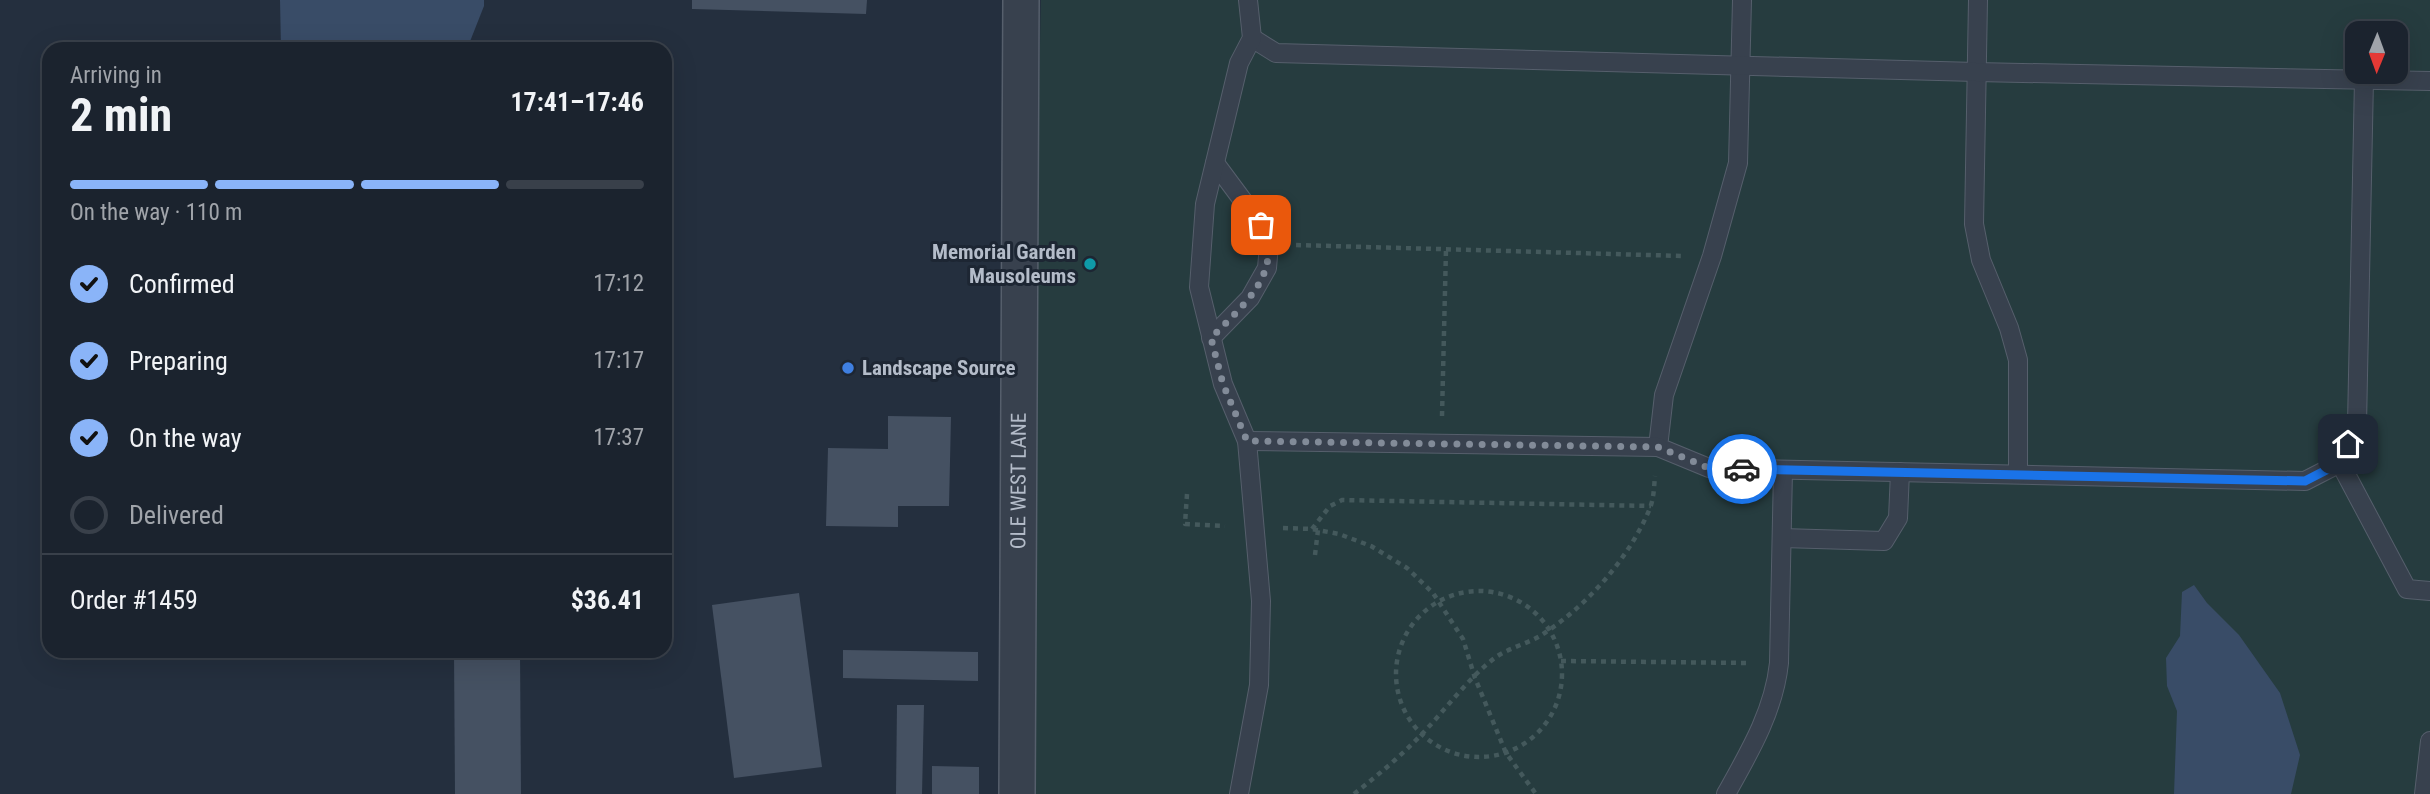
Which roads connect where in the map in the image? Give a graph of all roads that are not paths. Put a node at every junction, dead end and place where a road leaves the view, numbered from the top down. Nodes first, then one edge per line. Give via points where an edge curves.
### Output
1 (1021, 0) edge
2 (1248, 0) edge
3 (1742, 0) edge
4 (1978, 0) edge
5 (1252, 38) junction
6 (1740, 64) junction
7 (1976, 72) junction
8 (2345, 79) edge
9 (2408, 80) edge
10 (2430, 81) edge
11 (2364, 84) edge
12 (1215, 163) junction
13 (1211, 338) junction
14 (1247, 441) junction
15 (1658, 447) junction
16 (2340, 463) junction
17 (1783, 470) junction
18 (1900, 472) junction
19 (2018, 474) junction
20 (1782, 538) junction
21 (2430, 591) edge
22 (2430, 741) edge
23 (1017, 794) edge
24 (1239, 794) edge
25 (1726, 794) edge
26 (2424, 794) edge

1 - 23 street, OLE WEST LANE
2 - 5 lane
3 - 6 lane
4 - 7 lane
5 - 6 lane via 1276,53
5 - 12 lane via 1239,63
6 - 7 lane
6 - 15 lane via 1738,163 1664,395
7 - 8 lane
7 - 19 lane via 1974,223 1981,260 2018,360
9 - 10 lane
11 - 16 lane via 2357,425
12 - 13 lane via 1205,204 1199,287
12 - 13 lane via 1261,225 1269,245 1267,268 1250,298
13 - 14 lane via 1223,384
14 - 15 lane
14 - 24 lane via 1261,601 1259,685
15 - 17 lane via 1709,468
16 - 19 lane via 2305,481
16 - 21 lane via 2407,589
17 - 18 lane
17 - 20 lane
18 - 19 lane
18 - 20 lane via 1898,519 1884,541
20 - 25 lane via 1776,686 1755,741
22 - 26 lane

